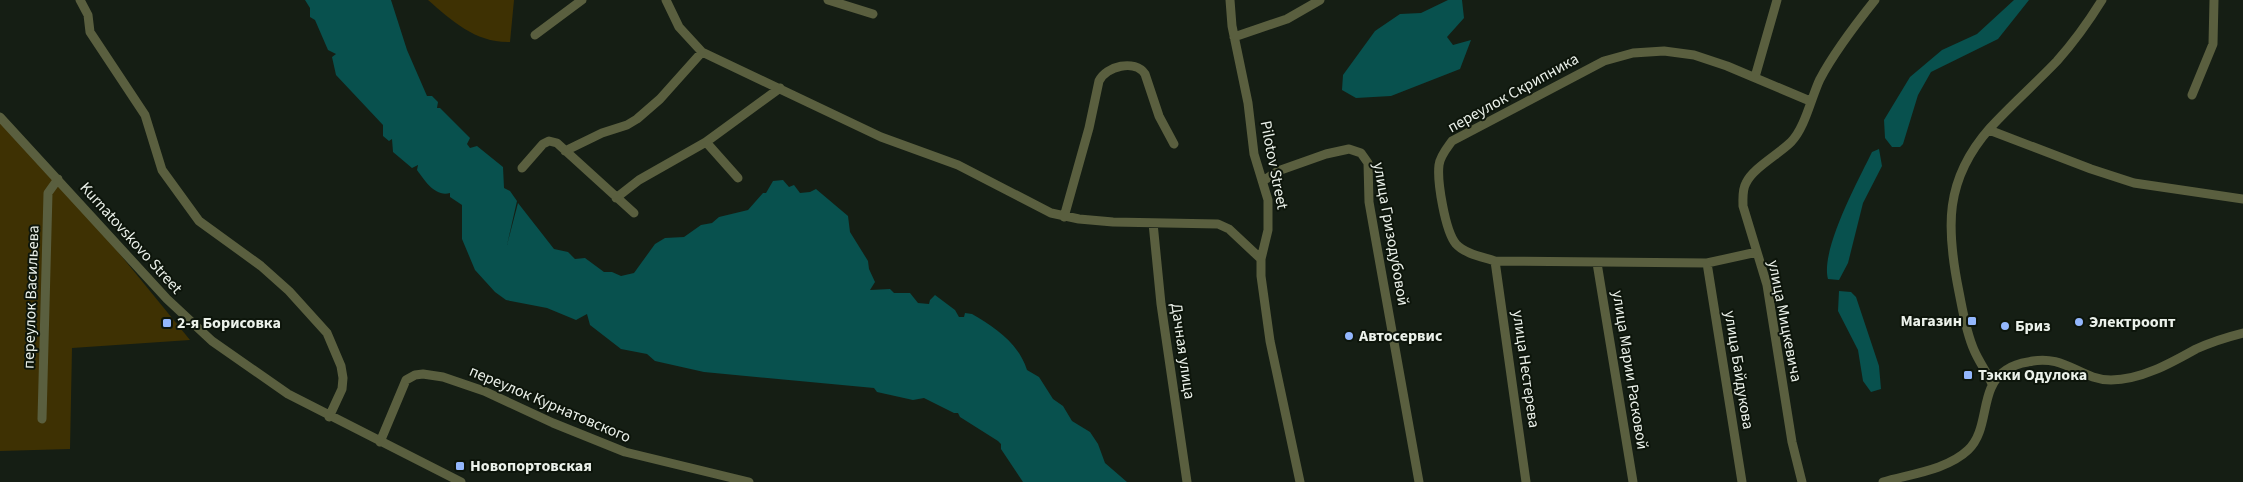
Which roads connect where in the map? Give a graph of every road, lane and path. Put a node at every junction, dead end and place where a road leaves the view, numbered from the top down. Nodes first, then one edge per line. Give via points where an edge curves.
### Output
1 (80, 0) edge
2 (582, 0) edge
3 (666, 0) edge
4 (828, 0) edge
5 (1230, 0) edge
6 (1320, 0) edge
7 (1777, 0) edge
8 (1875, 0) edge
9 (2102, 0) edge
10 (2214, 0) edge
11 (873, 14) dead end
12 (535, 36) dead end
13 (1234, 37) junction
14 (702, 52) junction
15 (1755, 77) junction
16 (780, 88) junction
17 (2192, 95) dead end
18 (1810, 101) junction
19 (0, 117) edge
20 (1989, 130) junction
21 (706, 142) junction
22 (1174, 144) dead end
23 (565, 150) junction
24 (522, 168) dead end
25 (738, 178) dead end
26 (58, 179) junction
27 (1263, 181) junction
28 (616, 198) junction
29 (2243, 199) edge
30 (634, 213) dead end
31 (1064, 216) junction
32 (1153, 223) junction
33 (1757, 252) junction
34 (1261, 259) junction
35 (1495, 261) junction
36 (1597, 263) junction
37 (1707, 263) junction
38 (2243, 333) edge
39 (1992, 384) junction
40 (329, 416) junction
41 (42, 419) dead end
42 (380, 442) junction
43 (461, 482) edge
44 (750, 482) edge
45 (1187, 482) edge
46 (1300, 482) edge
47 (1419, 482) edge
48 (1526, 482) edge
49 (1632, 482) edge
50 (1742, 482) edge
51 (1802, 482) edge
52 (1883, 482) edge

1 - 40 street via 88,15 90,32 146,115 162,170 200,221 289,290 327,333 343,378 342,389
2 - 12 street
3 - 14 street via 680,27
4 - 11 street
5 - 13 street, Pilotov Street
6 - 13 street via 1280,22
7 - 15 street
8 - 18 street, улица Мицкевича via 1844,40
9 - 20 street via 2058,60
10 - 17 street via 2213,44
13 - 27 street, Pilotov Street via 1248,104 1254,154
14 - 16 street
14 - 23 street via 660,99 637,119
15 - 18 street, переулок Скрипника
15 - 35 street, переулок Скрипника via 1694,55 1664,51 1633,53 1604,60 1452,141 1439,164 1446,222 1457,244
16 - 21 street
16 - 31 street via 881,137 958,165
18 - 33 street, улица Мицкевича via 1799,132 1746,182 1742,192
19 - 26 street, Kurnatovskovo Street
20 - 29 street via 2134,182
20 - 39 street via 1956,184 1950,210 1950,236 1966,330
21 - 25 street
21 - 28 street via 640,180
22 - 31 street via 1140,67 1133,65 1107,70 1099,81 1090,128
23 - 24 street via 550,141 543,144
23 - 28 street
26 - 40 street, Kurnatovskovo Street via 188,320 248,367
26 - 41 street, переулок Васильева via 48,194
27 - 34 street, Pilotov Street via 1269,217
27 - 47 street, улица Гризодубовой via 1307,160 1349,149 1361,153 1368,163 1371,211
28 - 30 street
31 - 32 street
32 - 34 street via 1218,224 1229,229
32 - 45 street, Дачная улица via 1162,313
33 - 37 street, переулок Скрипника
33 - 51 street, улица Мицкевича via 1767,285 1792,442
34 - 46 street, Pilotov Street via 1270,341
35 - 36 street, переулок Скрипника
35 - 48 street, улица Нестерева
36 - 37 street, переулок Скрипника
36 - 49 street, улица Марии Расковой
37 - 50 street, улица Байдукова
38 - 39 street via 2218,340 2180,360 2126,379 2108,380 2048,359 2021,363 2006,370
39 - 52 street via 1981,428 1967,451 1936,467
40 - 42 street, Kurnatovskovo Street
42 - 43 street, Kurnatovskovo Street
42 - 44 street, переулок Курнатовского via 406,380 423,374 470,386 625,452

